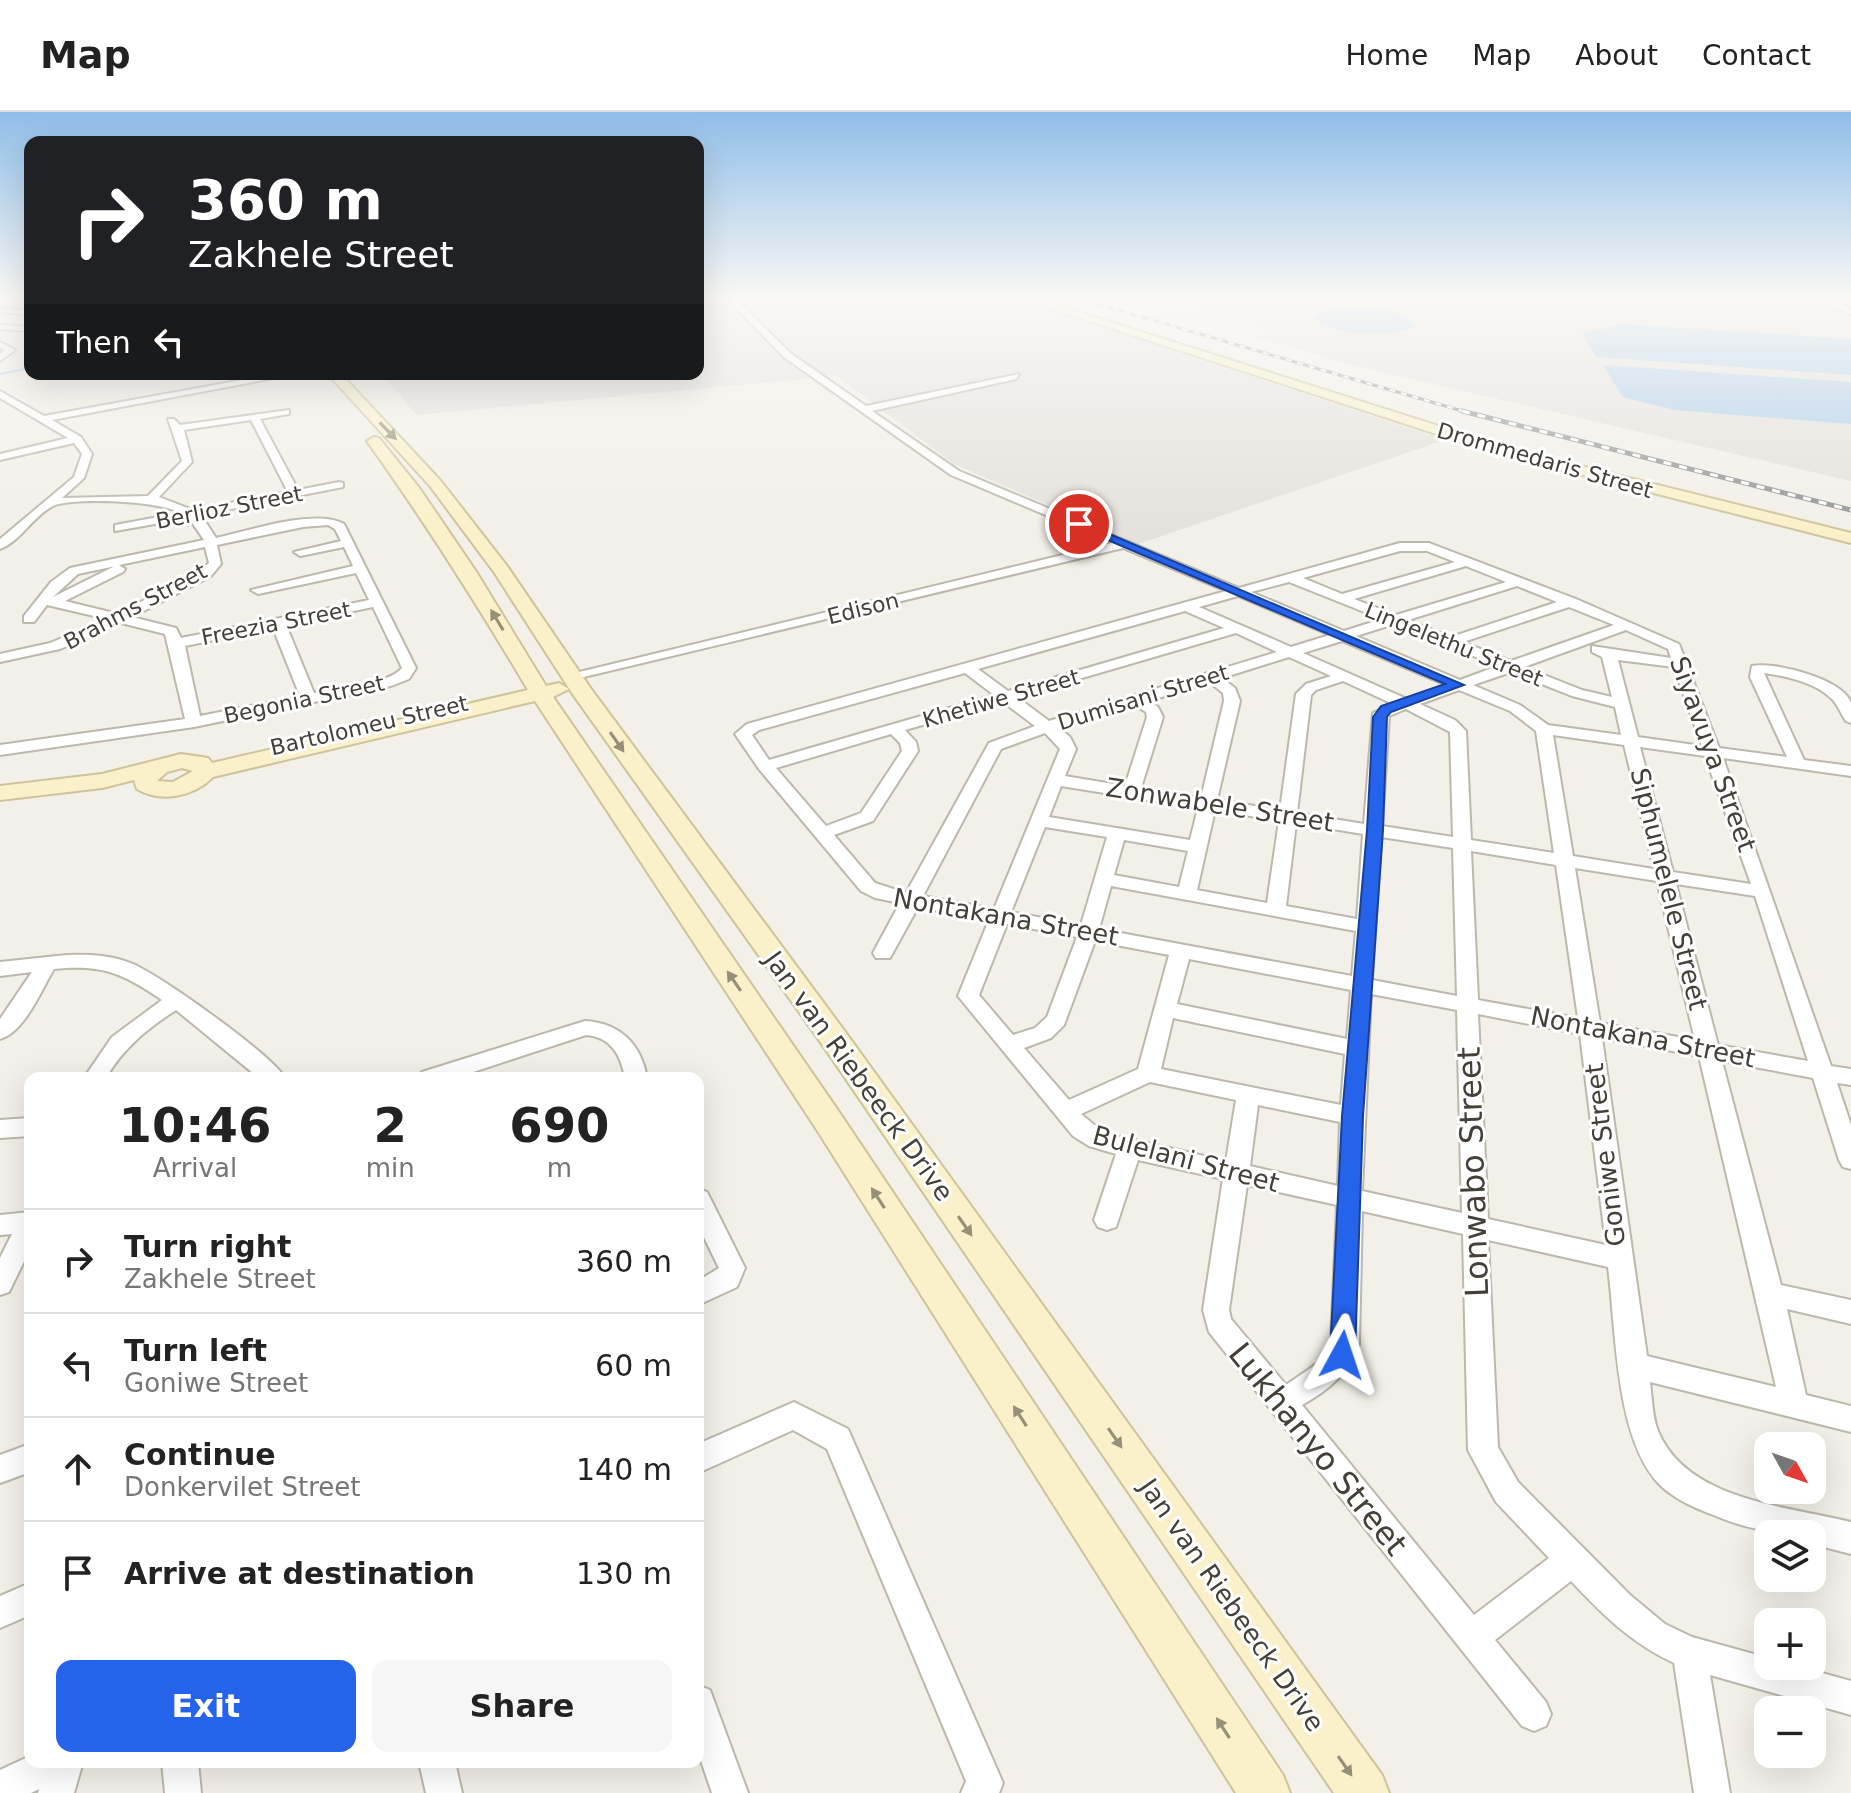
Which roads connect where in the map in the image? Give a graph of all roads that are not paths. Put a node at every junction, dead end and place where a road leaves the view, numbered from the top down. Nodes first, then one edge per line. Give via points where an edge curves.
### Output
1 (813, 373) edge
2 (1260, 373) edge
3 (1016, 376) dead end
4 (258, 380) edge
5 (321, 380) edge
6 (340, 380) edge
7 (0, 394) edge
8 (862, 410) junction
9 (286, 412) dead end
10 (254, 417) junction
11 (43, 419) junction
12 (77, 439) junction
13 (0, 457) edge
14 (339, 485) dead end
15 (295, 494) junction
16 (152, 498) junction
17 (53, 502) junction
18 (194, 515) junction
19 (119, 528) dead end
20 (1851, 538) edge
21 (211, 542) junction
22 (347, 543) junction
23 (1125, 544) junction
24 (0, 545) edge
25 (300, 552) dead end
26 (1467, 562) junction
27 (358, 569) junction
28 (1291, 578) junction
29 (1518, 582) junction
30 (258, 590) dead end
31 (1242, 592) junction
32 (1341, 598) junction
33 (50, 602) junction
34 (1571, 602) junction
35 (375, 603) junction
36 (1188, 607) junction
37 (121, 616) junction
38 (29, 619) dead end
39 (1393, 620) junction
40 (278, 623) junction
41 (1627, 625) junction
42 (1236, 629) junction
43 (1342, 635) junction
44 (1450, 642) junction
45 (1582, 642) junction
46 (177, 643) junction
47 (1287, 652) junction
48 (1609, 655) junction
49 (5, 658) edge
50 (1680, 663) junction
51 (1509, 667) junction
52 (968, 668) junction
53 (0, 673) edge
54 (1211, 676) junction
55 (1342, 677) junction
56 (566, 683) junction
57 (1458, 685) junction
58 (1008, 696) junction
59 (309, 700) junction
60 (1137, 700) junction
61 (1403, 703) junction
62 (1620, 704) junction
63 (1851, 718) edge
64 (194, 722) junction
65 (1047, 727) junction
66 (895, 729) junction
67 (1544, 729) junction
68 (1632, 740) junction
69 (0, 750) edge
70 (1713, 752) junction
71 (1798, 764) junction
72 (765, 766) junction
73 (1851, 771) edge
74 (1056, 780) junction
75 (1132, 791) junction
76 (0, 793) edge
77 (1210, 804) junction
78 (1291, 817) junction
79 (1041, 821) junction
80 (1375, 830) junction
81 (824, 833) junction
82 (1117, 833) junction
83 (1464, 845) junction
84 (1199, 847) junction
85 (1563, 861) junction
86 (1666, 877) junction
87 (1104, 879) junction
88 (1763, 892) junction
89 (1187, 893) junction
90 (913, 900) junction
91 (1276, 910) junction
92 (1002, 915) junction
93 (1368, 927) junction
94 (1089, 931) junction
95 (1181, 949) junction
96 (883, 953) dead end
97 (46, 965) junction
98 (0, 969) edge
99 (1363, 985) junction
100 (176, 1001) junction
101 (1468, 1005) junction
102 (1165, 1009) junction
103 (1590, 1026) junction
104 (0, 1032) edge
105 (1009, 1045) junction
106 (1357, 1049) junction
107 (1709, 1050) junction
108 (99, 1072) edge
109 (266, 1072) edge
110 (449, 1072) edge
111 (635, 1072) edge
112 (1822, 1072) junction
113 (1148, 1074) junction
114 (1851, 1077) edge
115 (1248, 1096) junction
116 (1065, 1111) junction
117 (1352, 1116) junction
118 (24, 1127) edge
119 (0, 1129) edge
120 (1130, 1149) junction
121 (1851, 1160) edge
122 (1235, 1174) junction
123 (1350, 1201) junction
124 (704, 1211) edge
125 (1107, 1220) dead end
126 (24, 1223) edge
127 (0, 1225) edge
128 (1475, 1227) junction
129 (24, 1234) edge
130 (1617, 1258) junction
131 (0, 1284) edge
132 (704, 1291) edge
133 (1770, 1294) junction
134 (1851, 1312) edge
135 (1633, 1365) junction
136 (1281, 1403) junction
137 (1794, 1405) junction
138 (1851, 1419) edge
139 (704, 1456) edge
140 (24, 1460) edge
141 (0, 1469) edge
142 (1851, 1538) edge
143 (1571, 1561) junction
144 (24, 1602) edge
145 (0, 1612) edge
146 (1472, 1637) junction
147 (1689, 1653) junction
148 (1851, 1698) edge
149 (1534, 1714) dead end
150 (704, 1719) edge
151 (44, 1768) edge
152 (63, 1768) edge
153 (181, 1768) edge
154 (438, 1768) edge
155 (0, 1789) edge
156 (56, 1793) edge
157 (183, 1793) edge
158 (444, 1793) edge
159 (730, 1793) edge
160 (979, 1793) edge
161 (1265, 1793) edge
162 (1364, 1793) edge
163 (1712, 1793) edge

1 - 8 street
2 - 20 main road, Drommedaris Street via 1488,446
3 - 8 street
4 - 11 street
56 -> 5 main road, Jan van Riebeeck Drive
6 -> 56 main road, Jan van Riebeeck Drive via 435,483 501,570
7 - 11 street
8 - 23 street via 955,473
9 - 10 street
10 - 15 street
10 - 16 street via 175,423 187,462
11 - 12 street
12 - 13 street
12 - 17 street via 87,454 84,470
14 - 15 street, Berlioz Street
15 - 18 street, Berlioz Street
16 - 17 street
16 - 18 street via 183,505
17 - 24 street
18 - 19 street, Berlioz Street
18 - 21 street, Brahms Street
21 - 22 street, Begonia Street via 323,520 337,524
21 - 33 street, Begonia Street via 148,555
21 - 37 street, Brahms Street via 212,568
22 - 25 street
22 - 27 street, Begonia Street
23 - 31 street
23 - 56 street, Edison
26 - 28 street, Siyavuya Street via 1412,544
26 - 29 street, Siyavuya Street
26 - 32 street
27 - 30 street
27 - 35 street, Begonia Street
28 - 31 street, Siyavuya Street
28 - 32 street, Lingelethu Street
29 - 34 street, Siyavuya Street
29 - 39 street, Dumisani Street
31 - 36 street, Nontakana Street
31 - 43 street
32 - 39 street, Lingelethu Street
33 - 37 street
33 - 38 street, Begonia Street
34 - 41 street, Siyavuya Street
34 - 44 street
35 - 40 street, Freezia Street
35 - 59 street, Begonia Street via 408,662 407,672 391,682
36 - 42 street, Lonwabo Street
36 - 52 street, Nontakana Street
37 - 46 street via 167,627
37 - 49 street, Brahms Street via 61,646
39 - 43 street, Dumisani Street
39 - 44 street, Lingelethu Street
40 - 46 street, Freezia Street
40 - 59 street
41 - 45 street
41 - 50 street, Siyavuya Street via 1671,644
42 - 47 street, Lonwabo Street
42 - 58 street, Khetiwe Street
43 - 47 street, Dumisani Street
43 - 57 street
44 - 51 street, Lingelethu Street
45 - 48 street
45 - 51 street
46 - 64 street
47 - 54 street, Dumisani Street
47 - 55 street, Lonwabo Street
48 - 50 street
48 - 62 street, Siphumelele Street
49 - 53 street
50 - 70 street, Siyavuya Street
51 - 57 street
51 - 62 street, Lingelethu Street
52 - 58 street, Bulelani Street
52 - 72 street, Nontakana Street via 753,727 743,737
54 - 60 street, Dumisani Street
54 - 77 street via 1230,691 1232,701
55 - 61 street, Lonwabo Street
55 - 78 street via 1304,694
56 - 76 main road, Bartolomeu Street via 202,767 181,761 154,777
161 -> 56 main road, Jan van Riebeeck Drive via 845,1147
56 -> 162 main road, Jan van Riebeeck Drive via 835,1040
57 - 61 street
57 - 67 street via 1528,715
58 - 65 street, Bulelani Street
58 - 66 street, Khetiwe Street
59 - 64 street, Begonia Street
60 - 65 street, Dumisani Street
60 - 75 street via 1155,717
61 - 80 street via 1380,717
61 - 83 street, Lonwabo Street via 1458,731
62 - 68 street, Siphumelele Street
63 - 71 street via 1830,690 1778,670 1757,669
64 - 69 street, Begonia Street
65 - 74 street, Bulelani Street via 1067,744
65 - 90 street, Dumisani Street via 1006,740 987,756
66 - 72 street, Khetiwe Street
66 - 81 street via 910,751 867,817
67 - 68 street
67 - 85 street, Goniwe Street
68 - 70 street
68 - 86 street, Siphumelele Street
70 - 71 street
70 - 88 street, Siyavuya Street
71 - 73 street
72 - 81 street, Nontakana Street
74 - 75 street, Zonwabele Street
74 - 79 street, Bulelani Street
75 - 77 street, Zonwabele Street
77 - 78 street, Zonwabele Street
77 - 84 street
78 - 80 street, Zonwabele Street
78 - 91 street
79 - 82 street
79 - 92 street, Bulelani Street
80 - 83 street, Zonwabele Street
80 - 93 street
81 - 90 street, Nontakana Street via 868,887
82 - 84 street
82 - 87 street
83 - 85 street, Zonwabele Street
83 - 101 street, Lonwabo Street
84 - 89 street
85 - 86 street, Zonwabele Street
85 - 103 street, Goniwe Street
86 - 88 street, Zonwabele Street
86 - 107 street, Siphumelele Street
87 - 89 street
87 - 94 street
88 - 112 street, Siyavuya Street
89 - 91 street
90 - 92 street, Nontakana Street
90 - 96 street, Dumisani Street
91 - 93 street
92 - 94 street, Nontakana Street
92 - 105 street, Bulelani Street via 968,996
93 - 99 street
94 - 95 street, Nontakana Street
94 - 105 street via 1056,1020 1043,1033
95 - 99 street, Nontakana Street
95 - 102 street
97 - 98 street
97 - 100 street via 117,965
97 - 104 street
99 - 101 street, Nontakana Street
99 - 106 street
100 - 108 street via 121,1037
100 - 109 street
101 - 103 street, Nontakana Street
101 - 128 street, Lonwabo Street
102 - 106 street
102 - 113 street
103 - 107 street, Nontakana Street
103 - 130 street, Goniwe Street
105 - 116 street, Bulelani Street
106 - 117 street
107 - 112 street, Nontakana Street
107 - 133 street, Siphumelele Street
110 - 111 street via 585,1028 600,1028 613,1032
112 - 114 street, Nontakana Street
112 - 121 street, Siyavuya Street
113 - 115 street
113 - 116 street
115 - 117 street
115 - 122 street, Lukhanyo Street
116 - 120 street, Bulelani Street via 1087,1135
117 - 123 street
118 - 119 street
120 - 122 street, Bulelani Street
120 - 125 street
122 - 123 street, Bulelani Street
122 - 136 street, Lukhanyo Street via 1216,1310 1219,1324
123 - 128 street, Bulelani Street
123 - 136 street via 1342,1355 1329,1373
124 - 132 street via 732,1268 728,1279
126 - 127 street
128 - 130 street, Bulelani Street
128 - 143 street, Lonwabo Street via 1483,1450 1507,1492
129 - 131 street
130 - 135 street, Goniwe Street
133 - 134 street
133 - 137 street, Siphumelele Street
135 - 137 street
135 - 142 street, Goniwe Street via 1642,1427 1651,1450 1683,1486 1714,1501
136 - 146 street, Lukhanyo Street
137 - 138 street
139 - 160 street via 794,1415 838,1439 985,1783
140 - 141 street
143 - 146 street
143 - 147 street, Lonwabo Street via 1635,1623
144 - 145 street
146 - 149 street, Lukhanyo Street
147 - 148 street, Lonwabo Street
147 - 163 street
150 - 159 street
151 - 155 street
152 - 156 street
153 - 157 street
154 - 158 street

